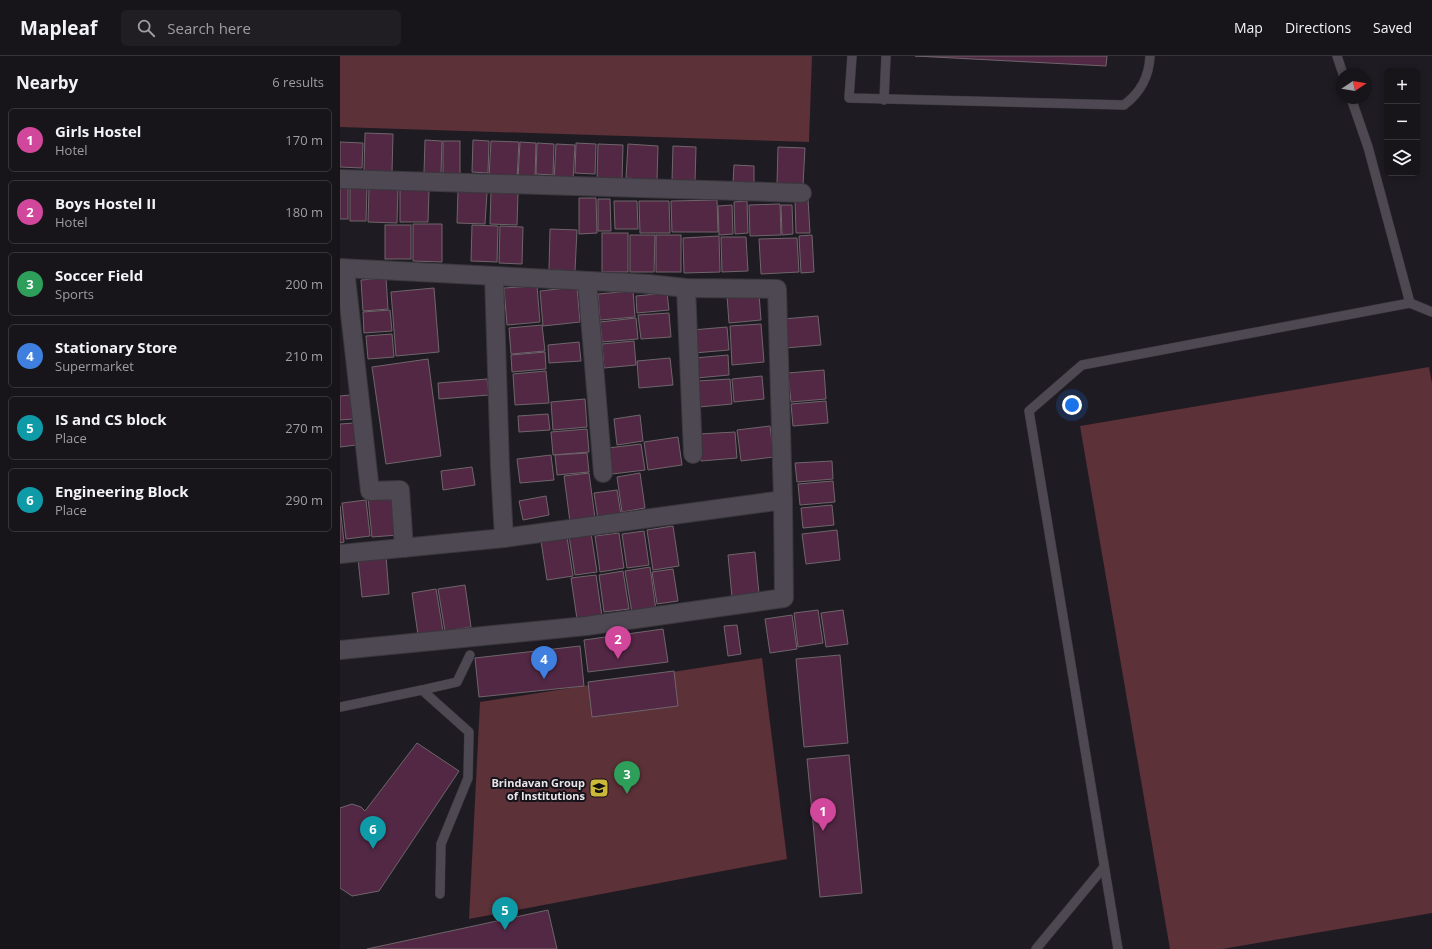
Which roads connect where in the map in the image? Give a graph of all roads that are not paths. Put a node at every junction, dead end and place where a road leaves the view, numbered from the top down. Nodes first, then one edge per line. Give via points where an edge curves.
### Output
1 (852, 56) edge
2 (886, 56) edge
3 (1150, 56) edge
4 (1337, 56) edge
5 (1341, 68) edge
6 (884, 100) junction
7 (1353, 104) edge
8 (340, 179) edge
9 (802, 193) dead end
10 (342, 269) edge
11 (494, 276) junction
12 (587, 281) junction
13 (686, 288) junction
14 (1410, 303) junction
15 (1432, 312) edge
16 (693, 454) dead end
17 (603, 473) dead end
18 (783, 500) junction
19 (504, 538) junction
20 (404, 548) junction
21 (340, 554) edge
22 (340, 650) edge
23 (470, 655) dead end
24 (422, 690) junction
25 (340, 707) edge
26 (1104, 866) junction
27 (440, 894) dead end
28 (1036, 949) edge
29 (1118, 949) edge

1 - 6 lane via 850,98
2 - 6 lane
3 - 6 lane via 1144,83 1124,105
4 - 5 lane
7 - 14 lane via 1368,147
8 - 9 street
10 - 11 street
10 - 20 street via 370,491 400,490
11 - 12 street
11 - 19 street
12 - 13 street
12 - 17 street
13 - 16 street
13 - 18 street via 777,289
14 - 15 lane
14 - 26 lane via 1082,365 1029,411
18 - 19 street
18 - 22 street via 784,598 586,626
19 - 20 street
20 - 21 street
23 - 24 lane via 457,682
24 - 25 lane
24 - 27 lane via 469,732 468,778 441,844
26 - 28 lane
26 - 29 lane

